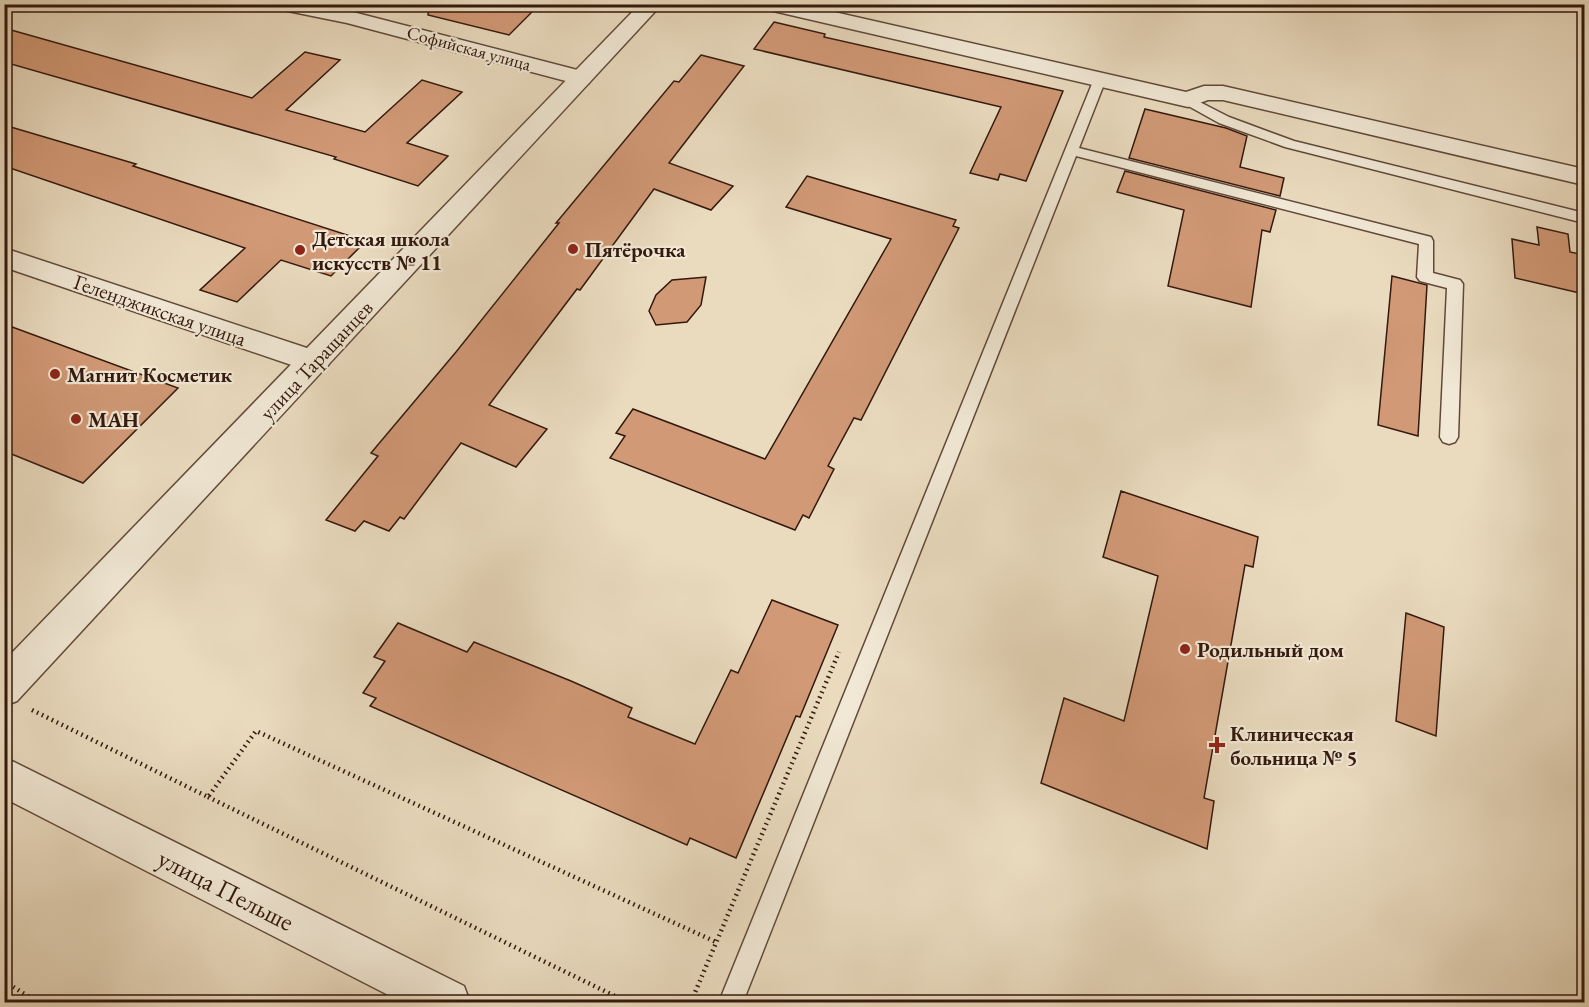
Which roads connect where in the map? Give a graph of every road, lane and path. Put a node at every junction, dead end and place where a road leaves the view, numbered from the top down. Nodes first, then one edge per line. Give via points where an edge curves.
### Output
1 (286, 4) edge
2 (652, 4) edge
3 (769, 4) edge
4 (581, 78) junction
5 (1100, 80) junction
6 (1188, 100) junction
7 (1072, 151) junction
8 (1584, 177) edge
9 (1584, 218) edge
10 (4, 257) edge
11 (315, 362) junction
12 (1449, 436) dead end
13 (839, 652) dead end
14 (4, 688) edge
15 (27, 707) dead end
16 (4, 777) edge
17 (208, 797) junction
18 (716, 942) junction
19 (4, 981) edge
20 (37, 1002) edge
21 (448, 1002) edge
22 (627, 1002) edge
23 (691, 1002) edge
24 (731, 1002) edge

1 - 4 street, Софийская улица
2 - 4 street, улица Таращанцев
3 - 5 street
4 - 11 street, улица Таращанцев
5 - 6 street
5 - 7 lane
6 - 8 street via 1204,93 1223,93
6 - 9 lane via 1224,120 1290,144
7 - 12 lane via 1426,242 1425,277 1455,284
7 - 24 lane
10 - 11 street, Геленджикская улица
11 - 14 street, улица Таращанцев
13 - 18 path
15 - 17 path
16 - 21 street, улица Пельше
17 - 18 path via 256,731
17 - 22 path
18 - 23 path
19 - 20 path

